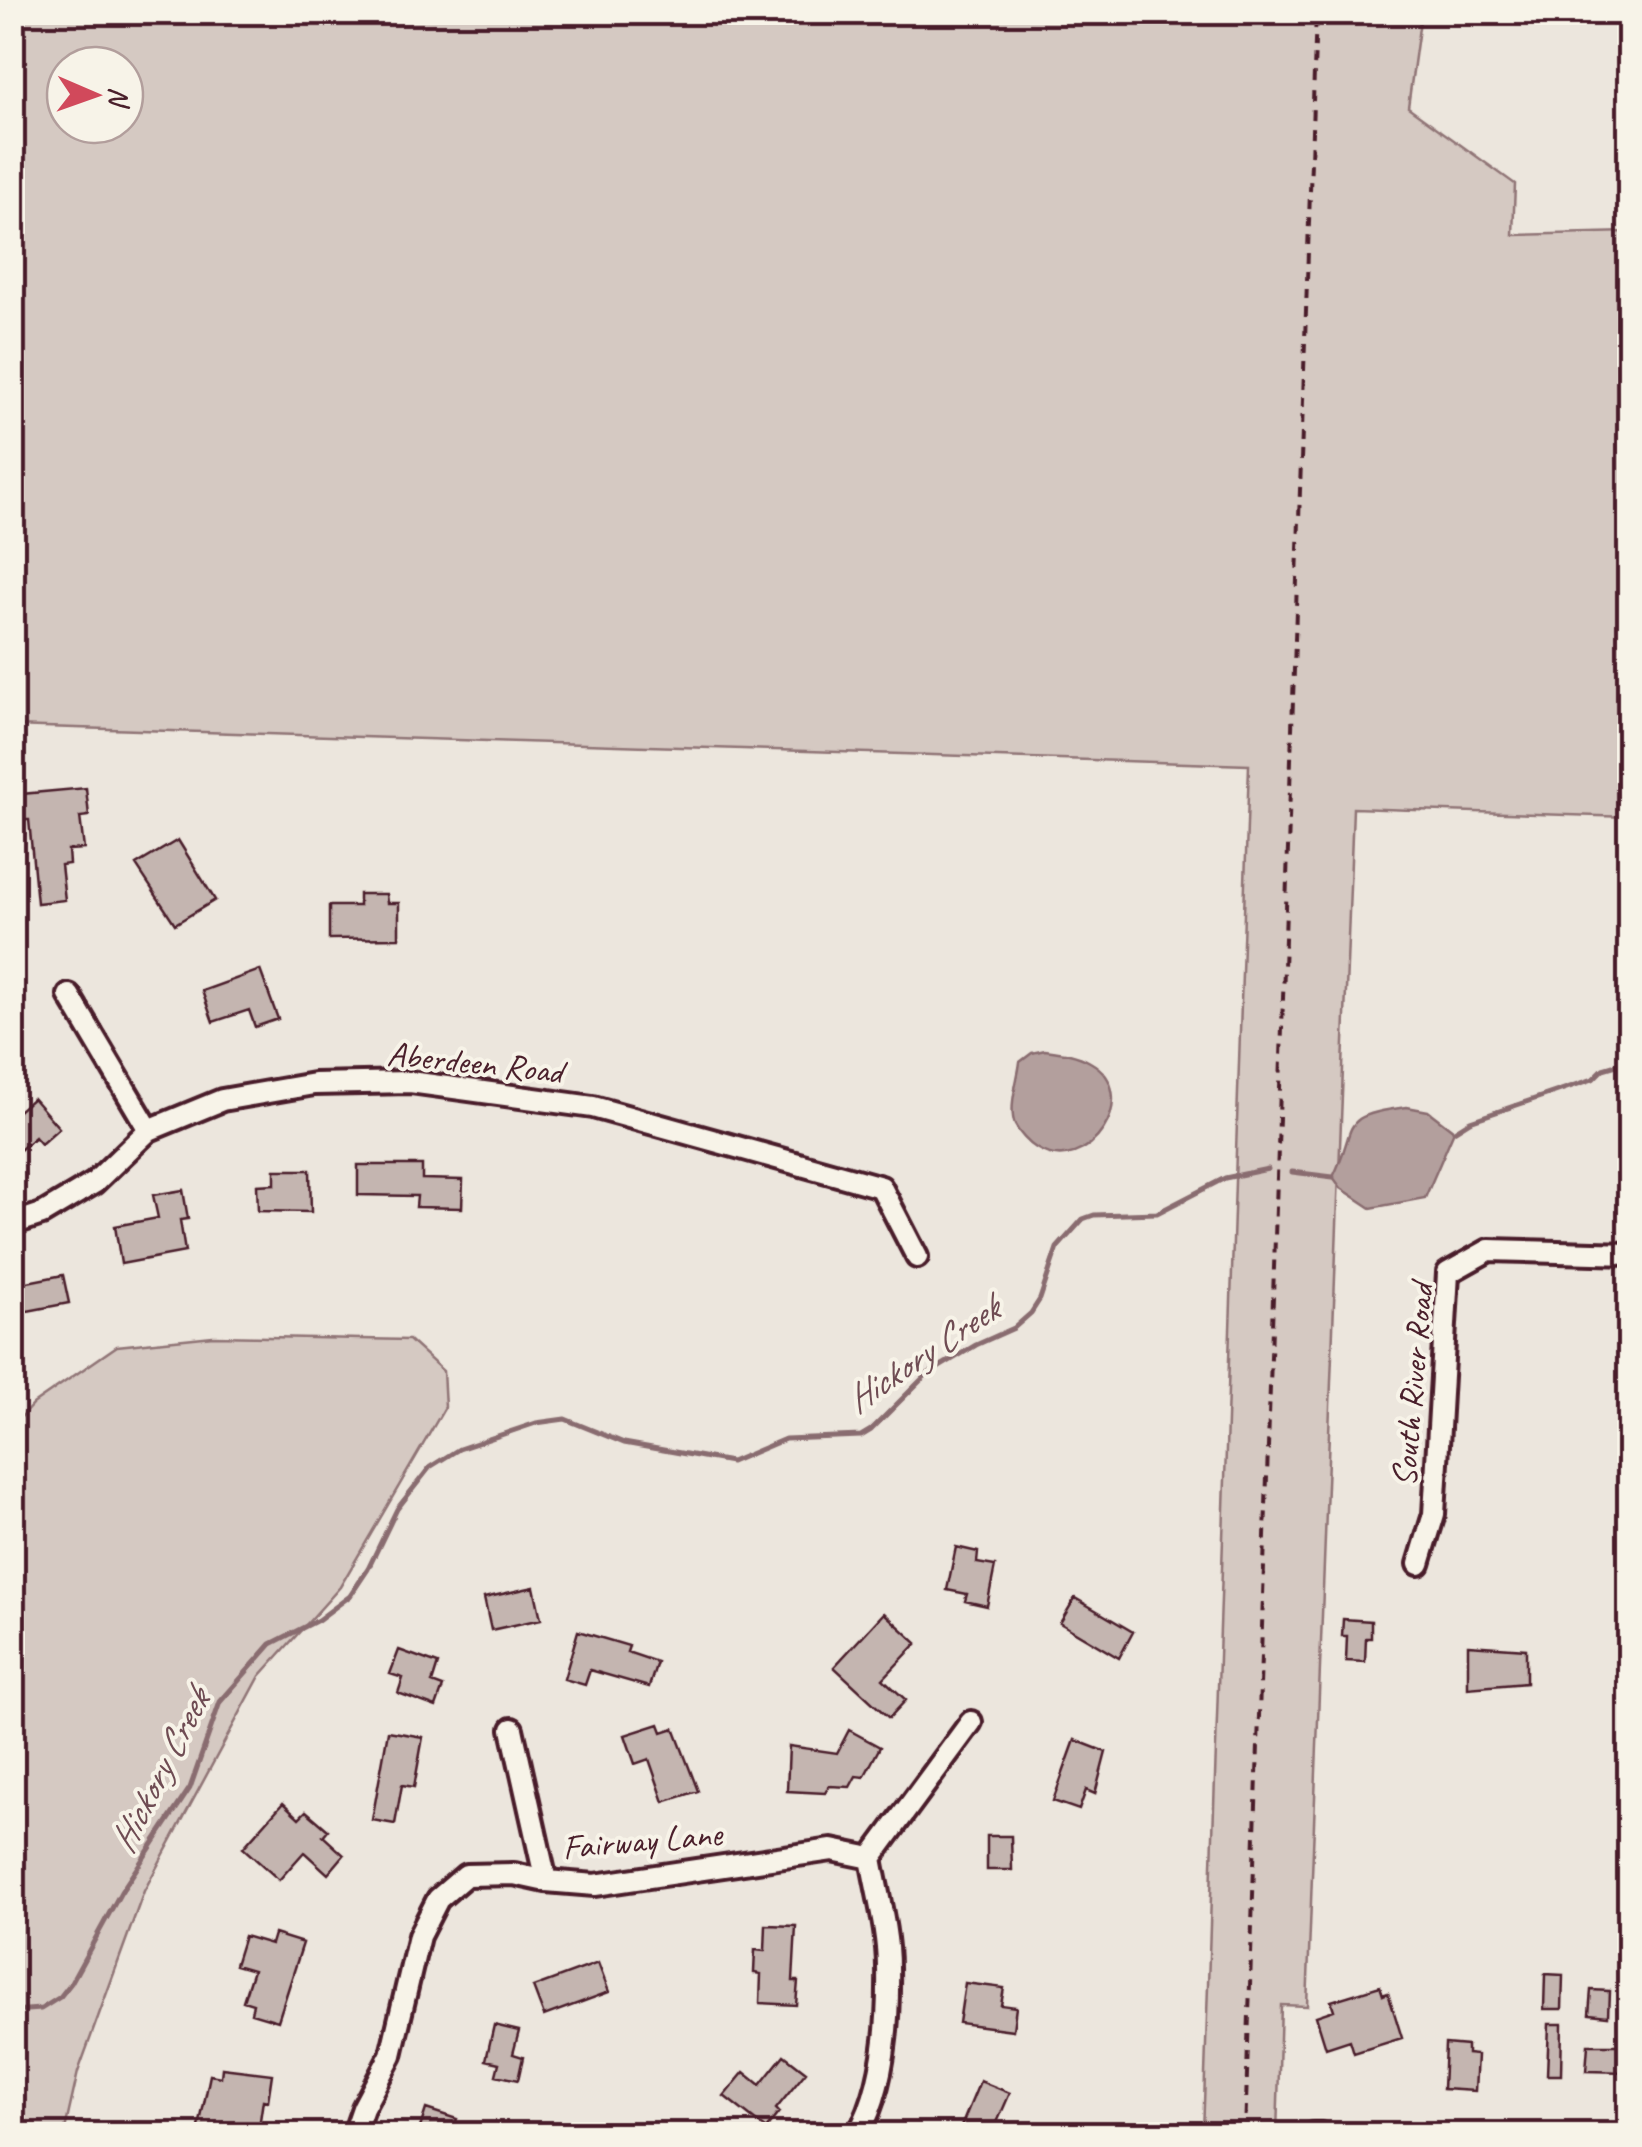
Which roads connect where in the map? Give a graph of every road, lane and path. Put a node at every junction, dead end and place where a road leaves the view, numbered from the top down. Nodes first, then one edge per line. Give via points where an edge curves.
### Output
1 (1316, 12) edge
2 (68, 994) dead end
3 (149, 1130) junction
4 (12, 1224) edge
5 (1630, 1254) edge
6 (917, 1257) dead end
7 (1419, 1564) dead end
8 (971, 1722) dead end
9 (512, 1729) dead end
10 (871, 1858) junction
11 (546, 1882) junction
12 (354, 2134) edge
13 (858, 2134) edge
14 (1245, 2134) edge
15 (1313, 2134) edge
16 (1321, 2134) edge

1 - 14 path
2 - 3 street
3 - 4 street, Aberdeen Road via 94,1183
3 - 6 street, Aberdeen Road via 222,1100 314,1084 410,1082 593,1108 881,1187
5 - 7 street, South River Road via 1489,1250 1448,1274 1434,1514
8 - 10 street
9 - 11 street
10 - 11 street, Fairway Lane via 832,1850 595,1885
10 - 13 street via 888,1964 884,2043 870,2114
11 - 12 street, Fairway Lane via 514,1874 466,1875 438,1899 418,1936 391,2054
15 - 16 street

